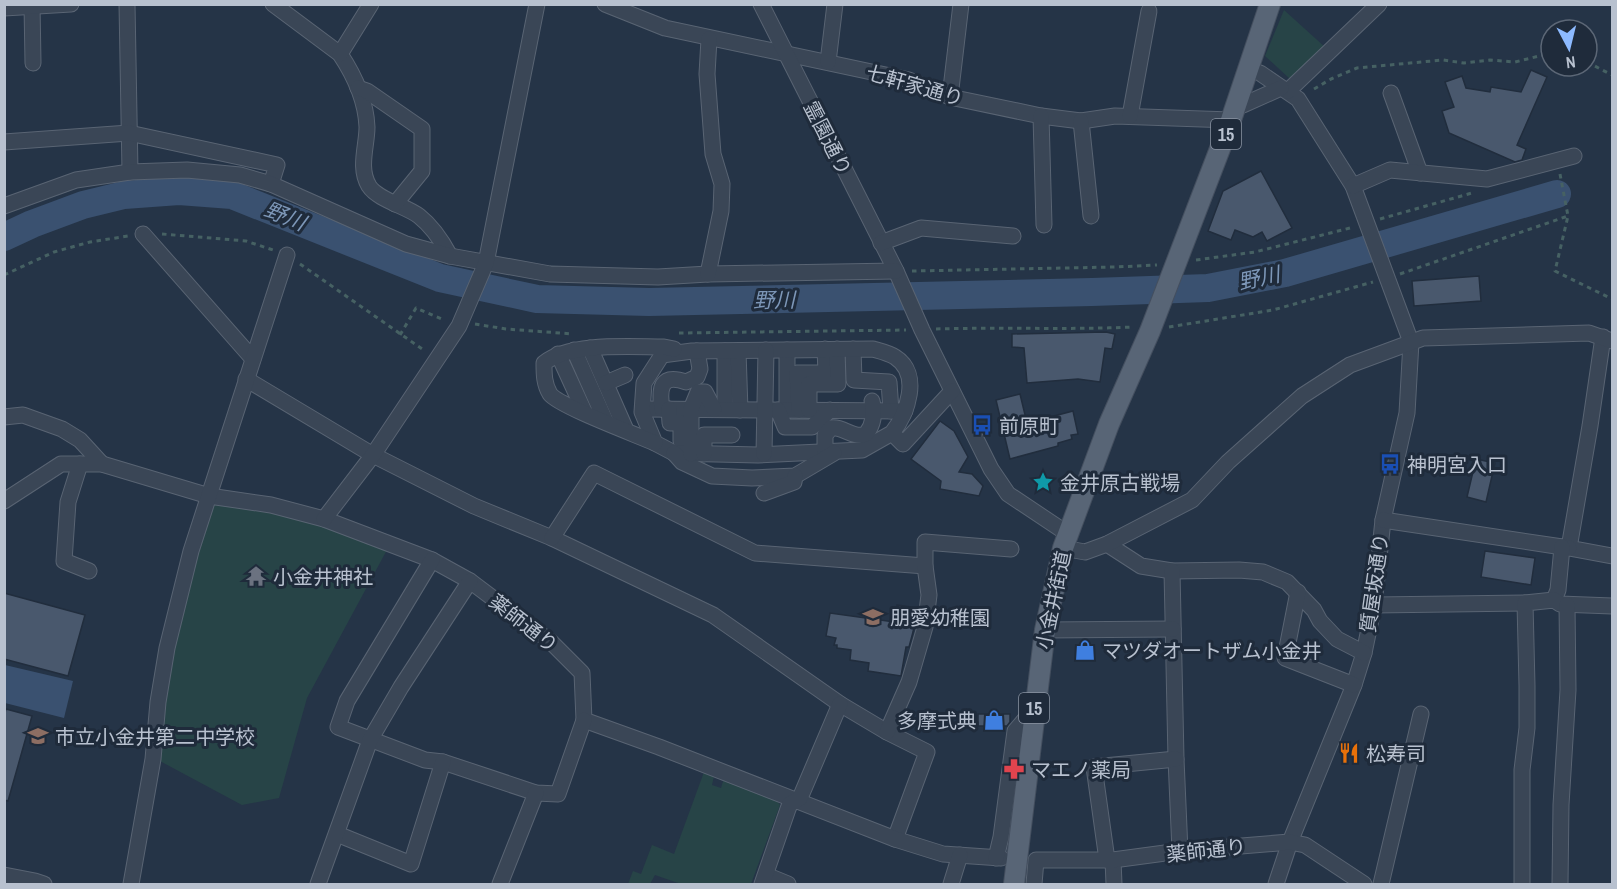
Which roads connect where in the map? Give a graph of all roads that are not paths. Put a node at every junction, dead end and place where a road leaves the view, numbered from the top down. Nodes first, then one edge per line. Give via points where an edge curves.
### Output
1 (71, 4) edge
2 (127, 4) edge
3 (371, 4) edge
4 (537, 4) edge
5 (605, 4) edge
6 (761, 4) edge
7 (835, 4) edge
8 (961, 4) edge
9 (1270, 4) edge
10 (1379, 4) edge
11 (32, 5) edge
12 (4, 8) edge
13 (281, 8) edge
14 (1149, 11) dead end
15 (709, 39) junction
16 (784, 52) junction
17 (340, 54) junction
18 (828, 62) junction
19 (33, 63) dead end
20 (1248, 69) junction
21 (358, 88) junction
22 (1289, 93) junction
23 (1391, 93) dead end
24 (950, 97) junction
25 (1234, 111) junction
26 (1041, 116) junction
27 (1130, 116) junction
28 (1081, 121) junction
29 (129, 133) junction
30 (4, 142) edge
31 (1574, 156) dead end
32 (130, 172) junction
33 (1420, 173) junction
34 (271, 184) junction
35 (1353, 186) junction
36 (5, 204) edge
37 (395, 204) junction
38 (1090, 216) dead end
39 (1044, 225) dead end
40 (143, 234) road end
41 (1013, 236) dead end
42 (882, 243) junction
43 (287, 255) road end
44 (450, 256) junction
45 (486, 263) junction
46 (896, 271) junction
47 (708, 274) junction
48 (1608, 339) edge
49 (1411, 342) junction
50 (590, 348) junction
51 (831, 349) junction
52 (853, 349) junction
53 (574, 350) junction
54 (766, 350) junction
55 (787, 350) junction
56 (732, 351) junction
57 (691, 352) junction
58 (558, 354) junction
59 (253, 359) junction
60 (625, 375) dead end
61 (246, 379) junction
62 (708, 379) dead end
63 (739, 379) junction
64 (606, 383) junction
65 (952, 390) junction
66 (643, 409) junction
67 (665, 409) junction
68 (691, 409) junction
69 (728, 409) junction
70 (798, 410) junction
71 (874, 410) junction
72 (898, 411) junction
73 (585, 413) junction
74 (4, 417) edge
75 (606, 422) junction
76 (626, 430) junction
77 (892, 433) junction
78 (732, 435) junction
79 (655, 443) junction
80 (830, 451) junction
81 (688, 453) junction
82 (733, 454) junction
83 (764, 454) junction
84 (373, 455) junction
85 (80, 464) junction
86 (102, 464) junction
87 (795, 476) junction
88 (764, 494) dead end
89 (209, 496) junction
90 (4, 501) edge
91 (324, 519) junction
92 (1383, 520) junction
93 (552, 538) junction
94 (1066, 541) junction
95 (1107, 544) junction
96 (1566, 548) junction
97 (1011, 549) dead end
98 (1612, 556) edge
99 (432, 560) junction
100 (926, 566) junction
101 (89, 571) dead end
102 (1172, 571) junction
103 (470, 581) junction
104 (1298, 592) junction
105 (1560, 602) junction
106 (1525, 603) junction
107 (1374, 605) junction
108 (1612, 606) edge
109 (1173, 629) junction
110 (1045, 630) junction
111 (1364, 653) junction
112 (1354, 685) junction
113 (840, 704) junction
114 (1034, 710) junction
115 (1421, 714) dead end
116 (584, 720) junction
117 (887, 732) junction
118 (370, 740) junction
119 (1176, 759) junction
120 (443, 762) junction
121 (536, 793) junction
122 (795, 801) junction
123 (338, 834) junction
124 (895, 839) junction
125 (1290, 842) junction
126 (1180, 851) junction
127 (960, 855) junction
128 (1110, 860) junction
129 (4, 875) edge
130 (764, 880) edge
131 (44, 885) edge
132 (131, 885) edge
133 (318, 885) edge
134 (500, 885) edge
135 (788, 885) edge
136 (951, 885) edge
137 (1014, 885) edge
138 (1034, 885) edge
139 (1114, 885) edge
140 (1276, 885) edge
141 (1364, 885) edge
142 (1381, 885) edge
143 (1522, 885) edge
144 (1560, 885) edge

1 - 11 street
2 - 29 street
3 - 17 street
4 - 45 street
5 - 15 street, 七軒家通り via 665,28
6 - 16 street, 霊園通り
7 - 18 street
8 - 24 street
9 - 20 main road, 15
10 - 22 street, 七軒家通り
11 - 12 street
11 - 19 street
13 - 17 street
14 - 27 street
15 - 16 street, 七軒家通り
15 - 47 street via 707,74 713,154 722,184 721,211
16 - 18 street, 七軒家通り
16 - 42 street, 霊園通り
17 - 21 street
18 - 24 street, 七軒家通り via 909,80
20 - 22 street
20 - 25 main road, 15
21 - 37 street via 367,126 365,177 370,188
21 - 37 street via 422,129 422,171
22 - 25 street, 七軒家通り
22 - 35 street
23 - 33 street
24 - 26 street, 七軒家通り
25 - 27 street, 七軒家通り
25 - 94 main road, 小金井街道 / 15
26 - 28 street, 七軒家通り
26 - 39 street
27 - 28 street, 七軒家通り
28 - 38 street
29 - 30 street
29 - 32 street
29 - 34 street via 277,165
31 - 33 street via 1487,179
32 - 34 street via 187,170 240,175
32 - 36 street via 76,180
33 - 35 street via 1390,170
34 - 44 street via 406,244
35 - 49 street, 質屋坂通り
37 - 44 street via 419,216 437,233
40 - 59 street
41 - 42 street via 921,228
42 - 46 street, 霊園通り
43 - 59 street
44 - 45 street
45 - 47 street via 550,274
45 - 84 street via 460,324
46 - 47 street
46 - 65 street, 霊園通り
48 - 49 street via 1589,333 1423,338
48 - 96 street
49 - 92 street, 質屋坂通り via 1407,413
49 - 95 street via 1350,365 1302,396 1192,500
50 - 53 street
50 - 57 street via 664,347
50 - 64 street
51 - 52 street
51 - 55 street
51 - 70 street via 826,373 797,373
52 - 72 street via 854,380 889,382
52 - 72 street via 873,349 896,357 908,373 909,399
53 - 58 street
53 - 75 street
54 - 55 street
54 - 56 street
54 - 70 street
55 - 70 street via 787,386
56 - 57 street
56 - 63 street
57 - 66 street via 662,355 644,383
57 - 67 street via 700,369 698,377 686,382 665,382 661,387
58 - 73 street
58 - 73 street via 544,363 544,379 551,396
59 - 61 street
60 - 64 street
61 - 84 street
61 - 89 street
62 - 63 street
63 - 69 street
64 - 76 street
65 - 77 street via 903,444
65 - 94 street via 991,469 1008,494
66 - 67 street
66 - 79 street
67 - 68 street
67 - 81 street via 670,423 681,423
68 - 69 street
68 - 81 street
69 - 70 street
69 - 78 street
70 - 71 street
70 - 83 street
71 - 72 street
71 - 80 street via 866,434 854,436 836,427 827,431 824,442
72 - 77 street via 901,421
73 - 75 street
74 - 86 street via 23,416 62,429 80,440
75 - 76 street
76 - 79 street
77 - 80 street via 862,450
78 - 81 street via 704,435
78 - 82 street
79 - 81 street
80 - 83 street
80 - 87 street
81 - 82 street
81 - 87 street via 682,462 712,476
82 - 83 street
84 - 91 street
84 - 93 street via 474,506
85 - 86 street, 薬師通り
85 - 90 street, 薬師通り via 61,464
85 - 101 street via 68,502 63,561
86 - 89 street, 薬師通り
87 - 88 street via 794,482
89 - 91 street, 薬師通り via 270,505
89 - 132 street via 167,648
91 - 99 street, 薬師通り
92 - 96 street
92 - 107 street, 質屋坂通り
93 - 100 street via 594,473 755,553
93 - 113 street via 713,615
94 - 95 street via 1086,552
94 - 110 main road, 小金井街道 / 15
95 - 102 street via 1141,566
96 - 98 street
96 - 105 street via 1558,590
97 - 100 street via 925,542
99 - 103 street, 薬師通り
99 - 118 street via 347,701 341,718 338,727
100 - 117 street via 929,595 925,627 909,682
102 - 104 street via 1263,572 1287,582
102 - 109 street
103 - 116 street, 薬師通り via 551,642 582,673
103 - 118 street
104 - 111 street via 1337,639
104 - 112 street via 1285,658
105 - 106 street
105 - 108 street
105 - 144 street via 1568,690
106 - 107 street
106 - 143 street via 1527,728 1522,770
107 - 111 street, 質屋坂通り
109 - 110 street
109 - 119 street
110 - 114 main road, 小金井街道 / 15
111 - 112 street, 質屋坂通り
112 - 125 street, 質屋坂通り
113 - 117 street
113 - 122 street via 800,798
114 - 127 street via 1016,731 998,858
114 - 137 main road, 小金井街道 / 15
115 - 142 street
116 - 121 street via 558,794
116 - 122 street
117 - 124 street via 927,752
118 - 120 street via 425,760
118 - 123 street
119 - 126 street
119 - 128 street via 1094,767
120 - 121 street
120 - 123 street via 411,864
121 - 134 street
122 - 124 street
122 - 130 street via 788,809
123 - 133 street
124 - 127 street via 943,854
125 - 126 street, 薬師通り
125 - 140 street, 質屋坂通り
125 - 141 street, 薬師通り via 1305,845
126 - 128 street, 薬師通り
127 - 136 street
128 - 138 street, 薬師通り via 1036,860
128 - 139 street
129 - 131 street
130 - 135 street

